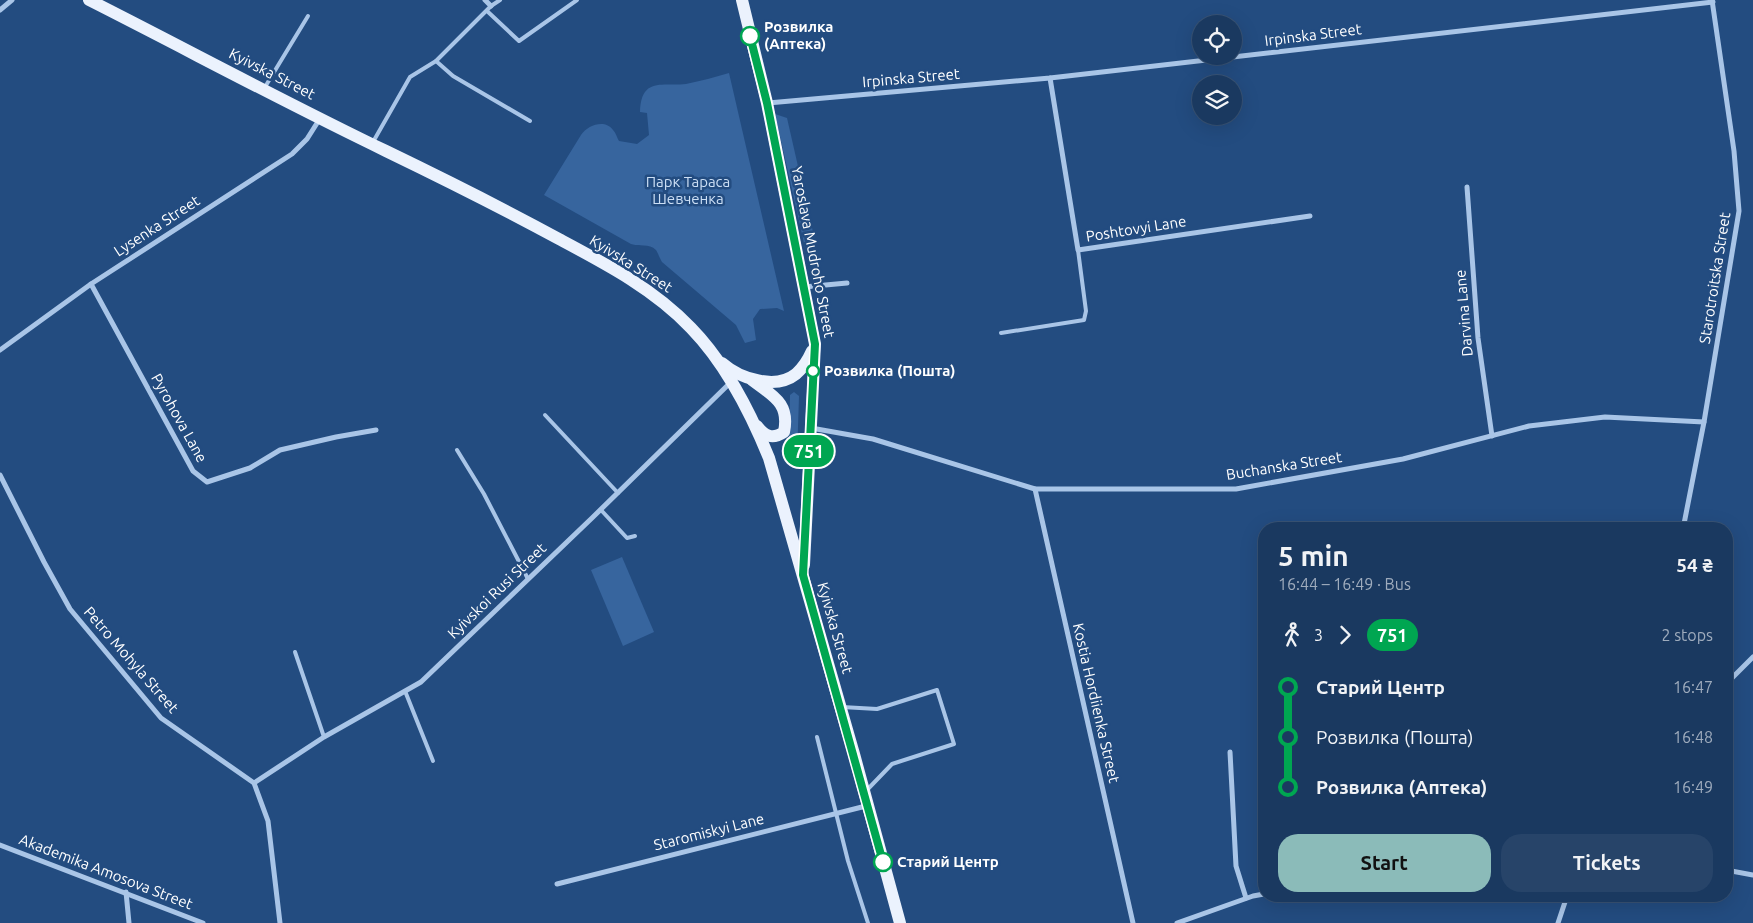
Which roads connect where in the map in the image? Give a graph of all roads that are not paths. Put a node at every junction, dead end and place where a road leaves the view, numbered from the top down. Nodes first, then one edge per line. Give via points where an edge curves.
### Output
1 (12, 0) edge
2 (89, 0) edge
3 (485, 0) edge
4 (500, 0) edge
5 (577, 0) edge
6 (742, 0) edge
7 (1712, 1) edge
8 (489, 8) junction
9 (0, 10) edge
10 (308, 16) dead end
11 (436, 61) junction
12 (1050, 78) junction
13 (264, 89) junction
14 (767, 103) junction
15 (320, 117) junction
16 (530, 121) dead end
17 (372, 144) junction
18 (1467, 187) dead end
19 (1310, 216) dead end
20 (1078, 250) junction
21 (847, 283) dead end
22 (91, 284) junction
23 (804, 287) junction
24 (1001, 333) dead end
25 (815, 344) junction
26 (0, 350) edge
27 (716, 358) junction
28 (750, 378) junction
29 (731, 382) junction
30 (545, 415) dead end
31 (752, 420) junction
32 (1704, 422) junction
33 (810, 428) junction
34 (376, 430) dead end
35 (1492, 436) junction
36 (457, 450) dead end
37 (0, 475) edge
38 (1035, 489) junction
39 (618, 493) junction
40 (601, 510) junction
41 (1684, 522) edge
42 (635, 536) dead end
43 (803, 575) junction
44 (528, 579) junction
45 (294, 652) dead end
46 (1753, 657) edge
47 (1733, 677) edge
48 (405, 691) junction
49 (841, 707) junction
50 (324, 737) junction
51 (817, 737) dead end
52 (1230, 752) dead end
53 (434, 761) dead end
54 (254, 783) junction
55 (864, 792) junction
56 (868, 806) junction
57 (836, 813) junction
58 (0, 845) edge
59 (1733, 871) edge
60 (1753, 875) edge
61 (557, 884) dead end
62 (126, 892) junction
63 (1258, 895) edge
64 (1246, 898) junction
65 (1565, 902) edge
66 (129, 923) edge
67 (204, 923) edge
68 (280, 923) edge
69 (868, 923) edge
70 (900, 923) edge
71 (1133, 923) edge
72 (1176, 923) edge
73 (1558, 923) edge

1 - 9 street
2 - 13 main road, Kyivska Street
3 - 8 street
4 - 8 lane
5 - 8 lane via 519,41
6 - 14 main road, Yaroslava Mudroho Street
7 - 12 street, Irpinska Street
7 - 32 street, Starotroitska Street via 1734,151 1739,211
8 - 11 lane
10 - 13 lane
11 - 16 lane via 453,76
11 - 17 lane via 410,77
12 - 14 street, Irpinska Street
12 - 20 street, Poshtovyi Lane
13 - 15 main road, Kyivska Street
14 - 23 main road, Yaroslava Mudroho Street
15 - 17 main road, Kyivska Street
15 - 22 street, Lysenka Street via 307,139 292,154
17 - 27 main road, Kyivska Street via 481,197 618,272 668,307
18 - 35 street, Darvina Lane via 1478,338
19 - 20 street, Poshtovyi Lane
20 - 24 lane via 1086,311 1084,320
21 - 23 street
22 - 26 street, Lysenka Street
22 - 34 street, Pyrohova Lane via 193,471 207,482 250,468 280,450
23 - 25 main road, Yaroslava Mudroho Street
25 - 28 main road via 805,365 791,377 772,381
25 - 33 main road, Yaroslava Mudroho Street
27 - 28 main road via 729,369
27 - 29 main road, Kyivska Street
28 - 31 main road via 779,401 786,415 784,432 777,437 764,434
29 - 31 main road, Kyivska Street
29 - 39 street, Kyivskoi Rusi Street
30 - 39 lane
31 - 43 main road, Kyivska Street via 768,458
32 - 35 street, Buchanska Street via 1605,417 1529,426
32 - 41 street, Starotroitska Street
33 - 38 street, Buchanska Street via 873,439
33 - 43 main road, Yaroslava Mudroho Street
35 - 38 street, Buchanska Street via 1403,459 1236,489
36 - 44 lane
37 - 54 street, Petro Mohyla Street via 70,609 161,718
38 - 71 street, Kostia Hordiienka Street
39 - 40 street, Kyivskoi Rusi Street
40 - 42 lane via 626,538
40 - 44 street, Kyivskoi Rusi Street
43 - 49 main road, Kyivska Street
44 - 48 street, Kyivskoi Rusi Street via 421,682
45 - 50 lane
46 - 47 street
48 - 50 street, Kyivskoi Rusi Street
48 - 53 lane
49 - 55 main road, Kyivska Street
49 - 55 lane via 877,709 937,690 954,744 892,764
50 - 54 street, Kyivskoi Rusi Street
51 - 57 lane
52 - 64 street via 1236,866
54 - 68 street via 268,821
55 - 56 main road, Kyivska Street
56 - 57 street, Staromiskyi Lane
56 - 70 main road, Kyivska Street
57 - 61 street, Staromiskyi Lane
57 - 69 lane
58 - 62 street, Akademika Amosova Street
59 - 60 street
62 - 66 street
62 - 67 street, Akademika Amosova Street
63 - 64 street
64 - 72 street
65 - 73 street

